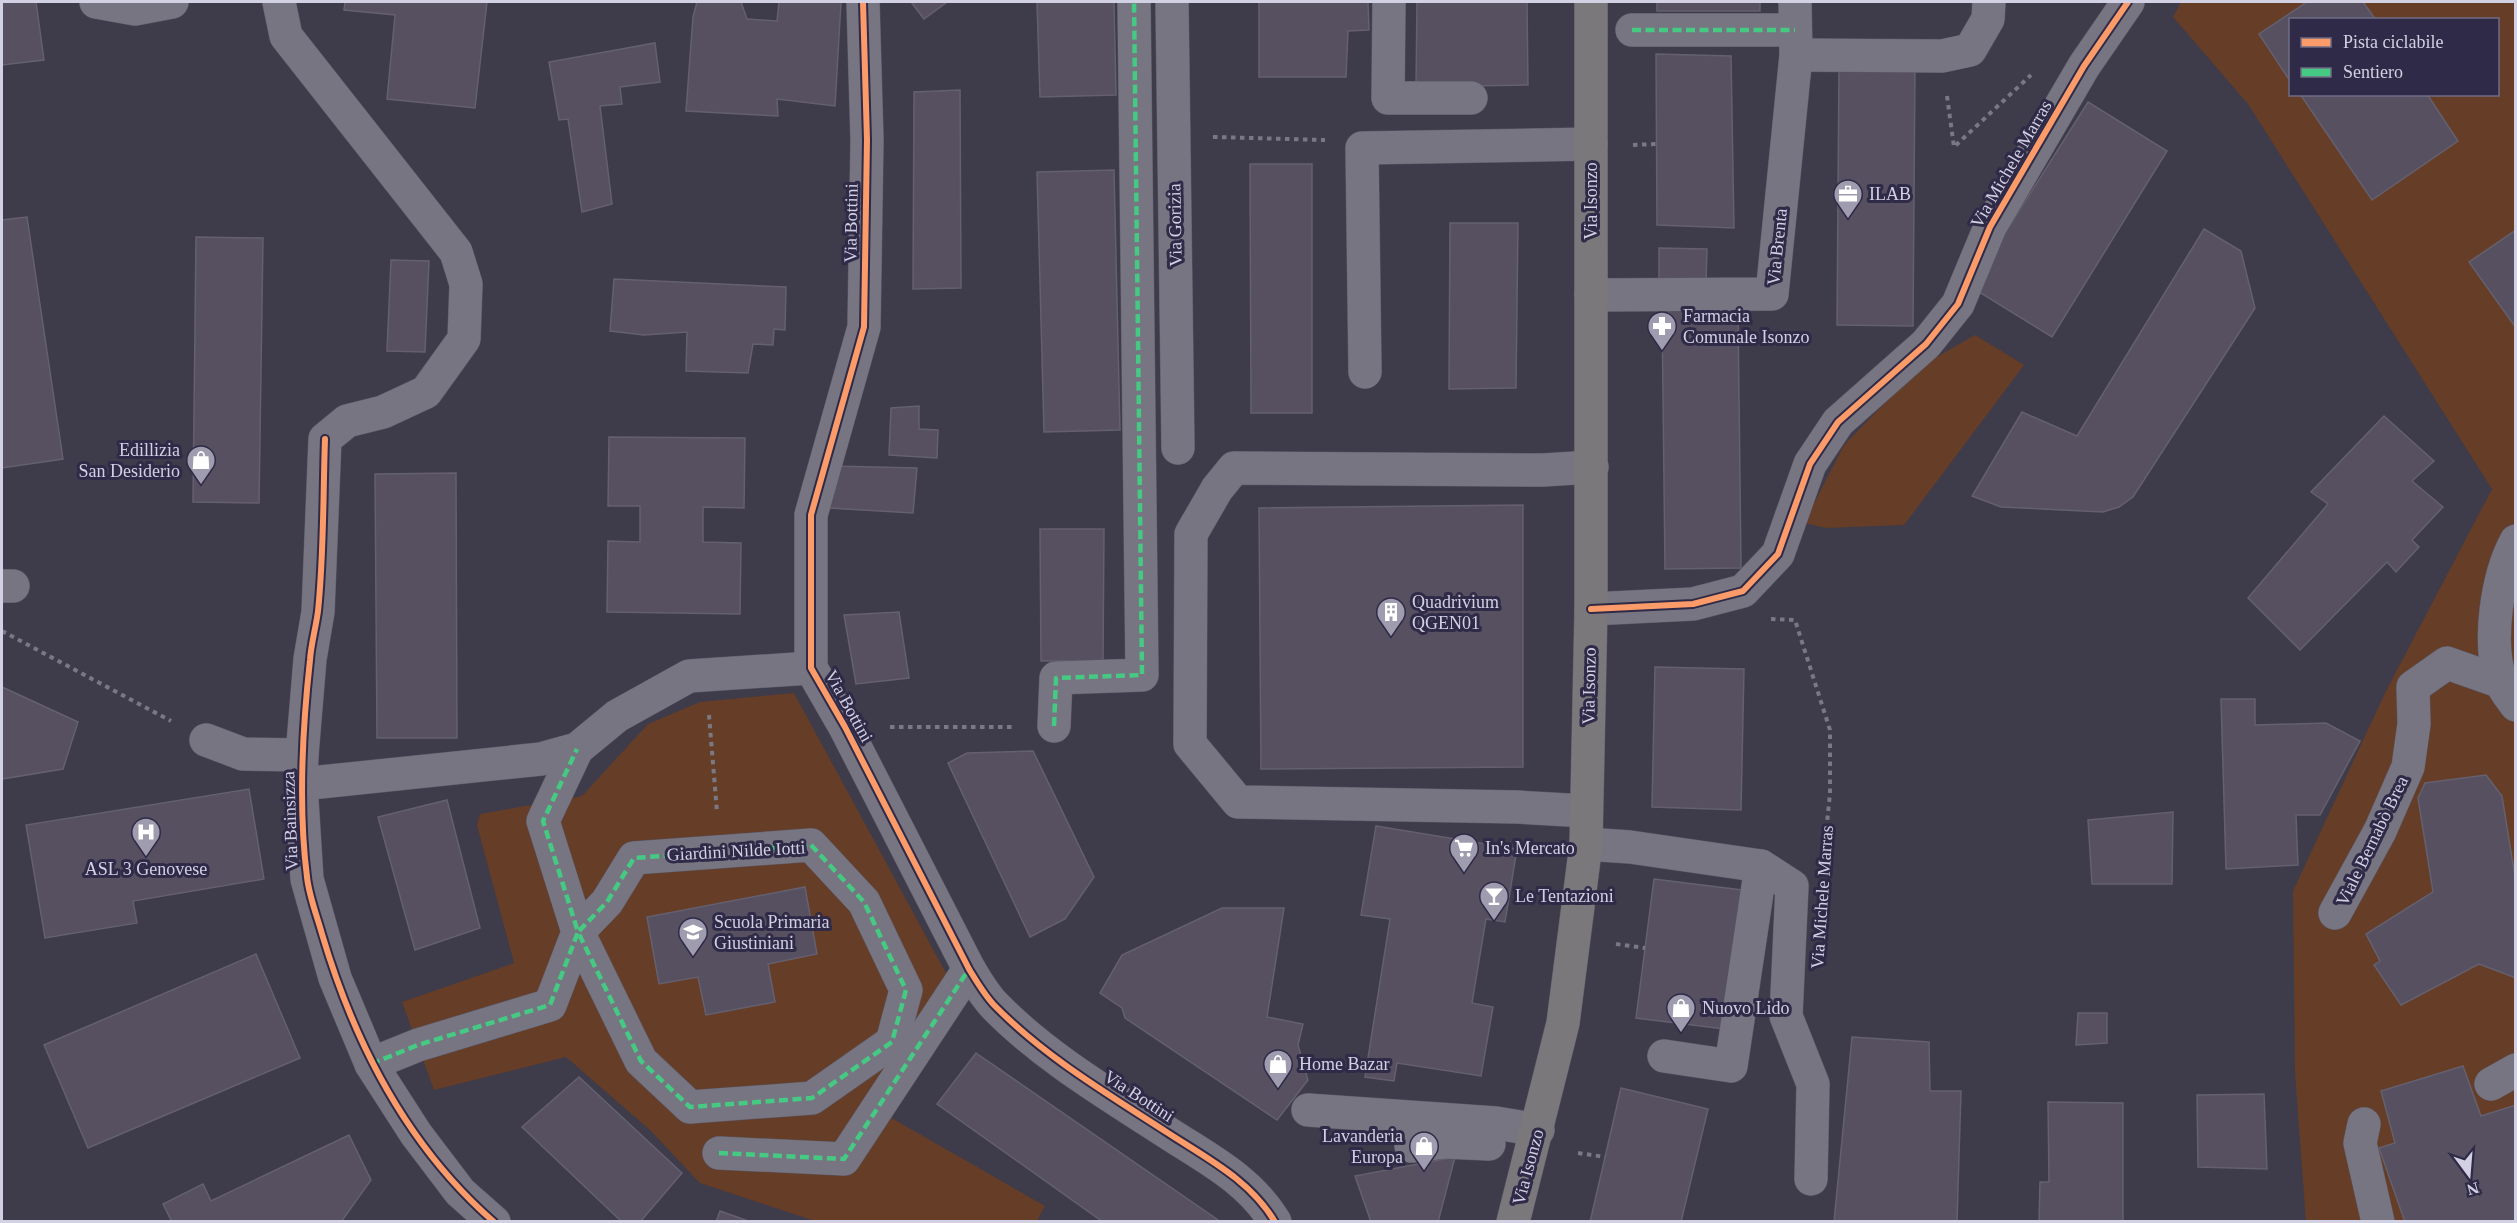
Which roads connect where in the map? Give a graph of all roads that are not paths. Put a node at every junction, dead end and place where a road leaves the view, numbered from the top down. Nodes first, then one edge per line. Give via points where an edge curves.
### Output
1 (96, 2) edge
2 (171, 2) edge
3 (279, 2) edge
4 (863, 2) edge
5 (1134, 2) edge
6 (1172, 2) edge
7 (1389, 2) edge
8 (1591, 2) edge
9 (1989, 2) edge
10 (2128, 2) edge
11 (1795, 29) edge
12 (1632, 30) dead end
13 (1471, 98) dead end
14 (1591, 144) junction
15 (1591, 295) junction
16 (1365, 372) dead end
17 (1178, 448) dead end
18 (1592, 467) junction
19 (2516, 541) edge
20 (1591, 609) junction
21 (811, 668) junction
22 (2508, 693) edge
23 (1054, 726) road end
24 (206, 740) road end
25 (577, 749) junction
26 (302, 770) junction
27 (1586, 811) junction
28 (1586, 844) junction
29 (1761, 866) junction
30 (2336, 913) dead end
31 (578, 932) junction
32 (969, 969) junction
33 (1664, 1056) dead end
34 (371, 1064) junction
35 (1308, 1110) dead end
36 (2364, 1124) dead end
37 (1535, 1140) junction
38 (1412, 1146) dead end
39 (719, 1153) dead end
40 (1810, 1179) dead end
41 (494, 1221) edge
42 (1275, 1221) edge
43 (1513, 1221) edge
44 (2378, 1221) edge

1 - 2 street via 135,9
3 - 26 street, Via Bainsizza via 286,36 456,252 466,284 464,339 426,392 383,412 347,421 325,439 318,612 310,659
4 - 21 street, Via Bottini via 867,140 864,327 811,515
5 - 23 street via 1142,675 1056,678
6 - 17 street, Via Gorizia
7 - 13 street via 1388,98
8 - 14 main road, Via Isonzo
9 - 11 street via 1988,19 1970,50 1942,56
10 - 20 street, Via Michele Marras via 2084,66 1990,227 1958,304 1926,344 1838,422 1810,464 1778,554 1743,591 1692,604
11 - 12 street
11 - 15 street, Via Brenta via 1772,294
14 - 15 main road, Via Isonzo
14 - 16 street, Via Isonzo via 1362,148
15 - 18 main road, Via Isonzo
18 - 20 main road, Via Isonzo
18 - 27 street via 1234,468 1191,534 1190,744 1238,802
19 - 22 street, Viale Bernabò Brea via 2505,561 2493,630
20 - 27 main road, Via Isonzo
21 - 25 street, Via Bottini via 689,676 617,716
21 - 32 street, Via Bottini
22 - 30 street, Viale Bernabò Brea via 2447,663 2413,687 2414,724 2408,767 2380,831
24 - 26 street, Via Bottini
25 - 26 street, Via Bottini via 529,761
25 - 31 street, Giardini Nilde Iotti via 543,821
26 - 34 street, Via Bainsizza via 307,879 335,978
27 - 28 main road, Via Isonzo
28 - 29 street
28 - 37 main road, Via Isonzo via 1563,1023
29 - 33 street via 1731,1066
29 - 40 street via 1792,886 1786,1016 1813,1084
31 - 31 street, Giardini Nilde Iotti via 606,902 634,858 811,845 864,902 906,990 892,1042 812,1098 690,1107 641,1061
31 - 34 street, Giardini Nilde Iotti via 550,1005 418,1044
32 - 39 street via 843,1159
32 - 42 street, Via Bottini via 994,1005 1032,1040 1080,1076 1234,1176 1264,1203
34 - 41 street, Via Bainsizza via 416,1134 460,1192
35 - 37 street via 1496,1123
36 - 44 street via 2360,1143
37 - 38 street
37 - 43 main road, Via Isonzo

